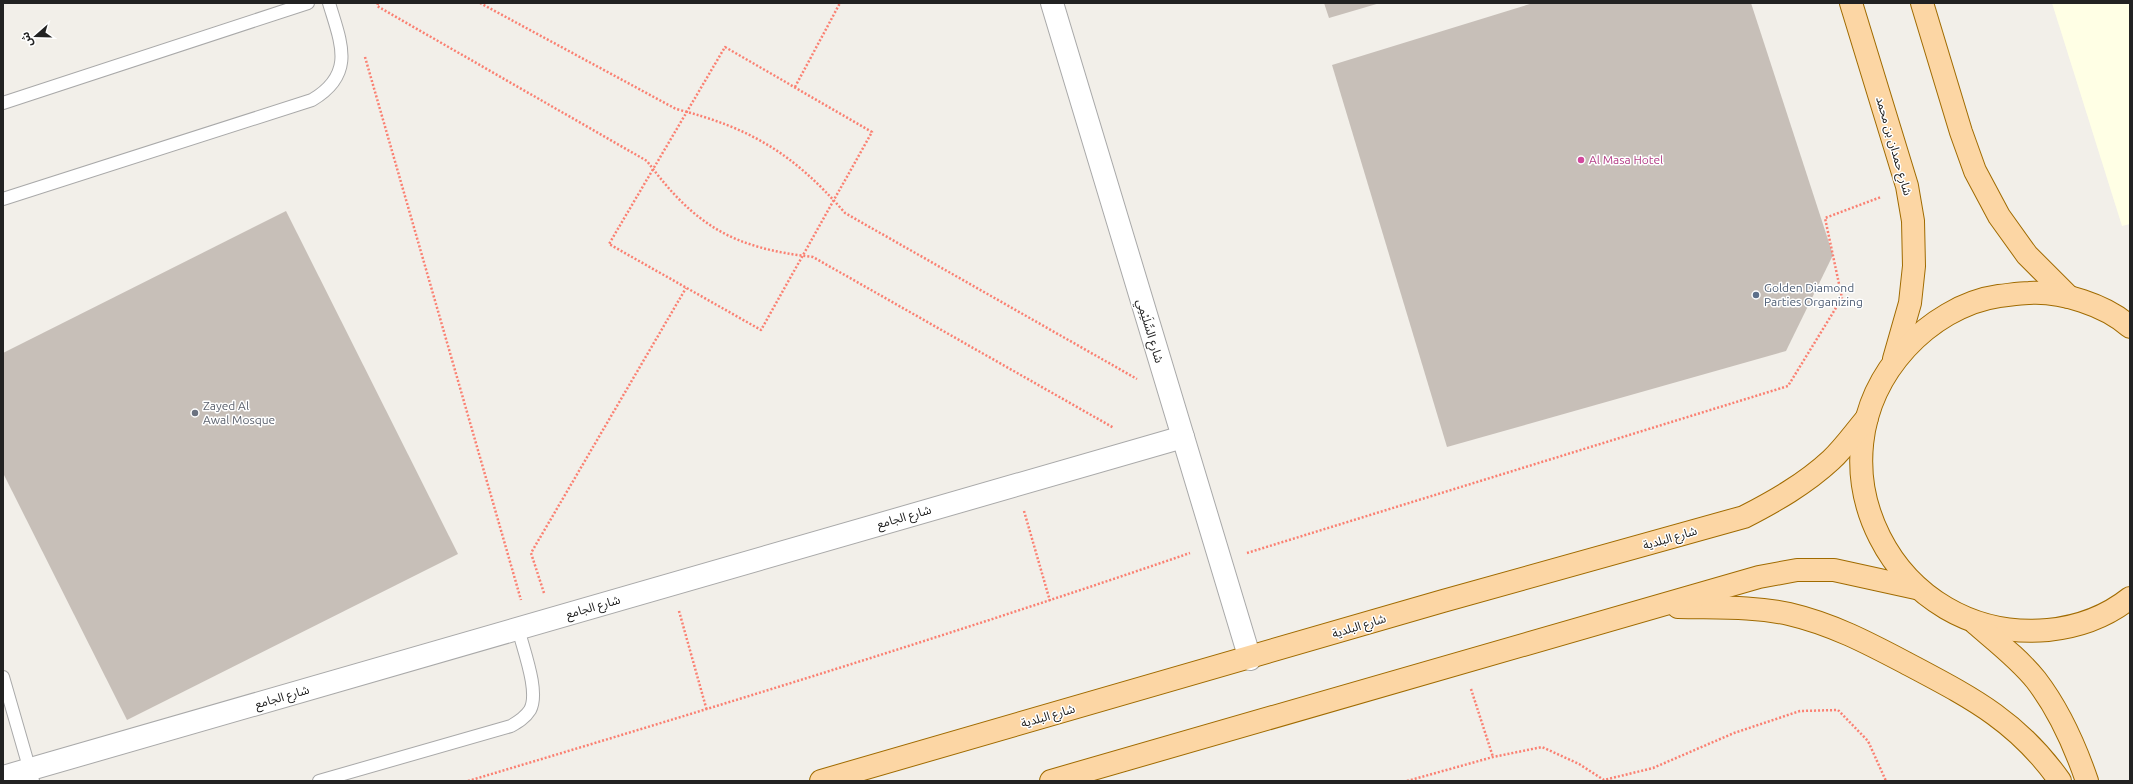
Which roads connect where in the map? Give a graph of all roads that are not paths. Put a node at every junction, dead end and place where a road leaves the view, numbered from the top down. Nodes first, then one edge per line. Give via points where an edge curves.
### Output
1 (308, 3) edge
2 (329, 3) edge
3 (1052, 3) edge
4 (1851, 3) edge
5 (1922, 3) edge
6 (3, 103) edge
7 (3, 200) edge
8 (2070, 297) junction
9 (2128, 324) edge
10 (1893, 362) junction
11 (1867, 418) junction
12 (1183, 436) junction
13 (1916, 588) junction
14 (2130, 598) edge
15 (1655, 607) junction
16 (1976, 623) junction
17 (524, 627) junction
18 (1250, 658) junction
19 (3, 678) edge
20 (31, 775) edge
21 (3, 777) edge
22 (319, 781) edge
23 (820, 781) edge
24 (1051, 781) edge
25 (2060, 781) edge
26 (2087, 781) edge

1 - 6 lane
2 - 7 lane via 341,42 342,60 337,78 324,93 305,102
3 - 12 street, شارع السِّلَيْمِي
4 - 10 main road, شارع حمدان بن محمد via 1907,186 1913,221 1914,266 1910,303
5 - 8 main road via 1975,171 1999,216 2028,255
8 - 9 main road via 2098,307
8 - 10 main road via 2030,292 1991,297 1954,311 1920,332
10 - 11 main road via 1878,389
11 - 13 main road via 1861,455 1863,492 1874,527 1892,560
11 - 18 main road, شارع البلدية via 1832,459 1808,480 1775,502 1744,517
12 - 17 street, شارع الجامع
12 - 18 street, شارع السِّلَيْمِي
13 - 15 main road via 1834,570 1797,570 1758,577
13 - 16 main road via 1944,609
14 - 16 main road via 2116,610 2071,628 2023,632
15 - 24 main road
15 - 25 main road via 1768,611 1821,622 1857,637 1974,699 2004,720 2036,751
16 - 26 main road via 2036,680 2056,710 2076,750
17 - 20 street, شارع الجامع
17 - 22 lane via 534,699 522,720 511,726
18 - 23 main road, شارع البلدية
19 - 20 lane
20 - 21 street, شارع الجامع

